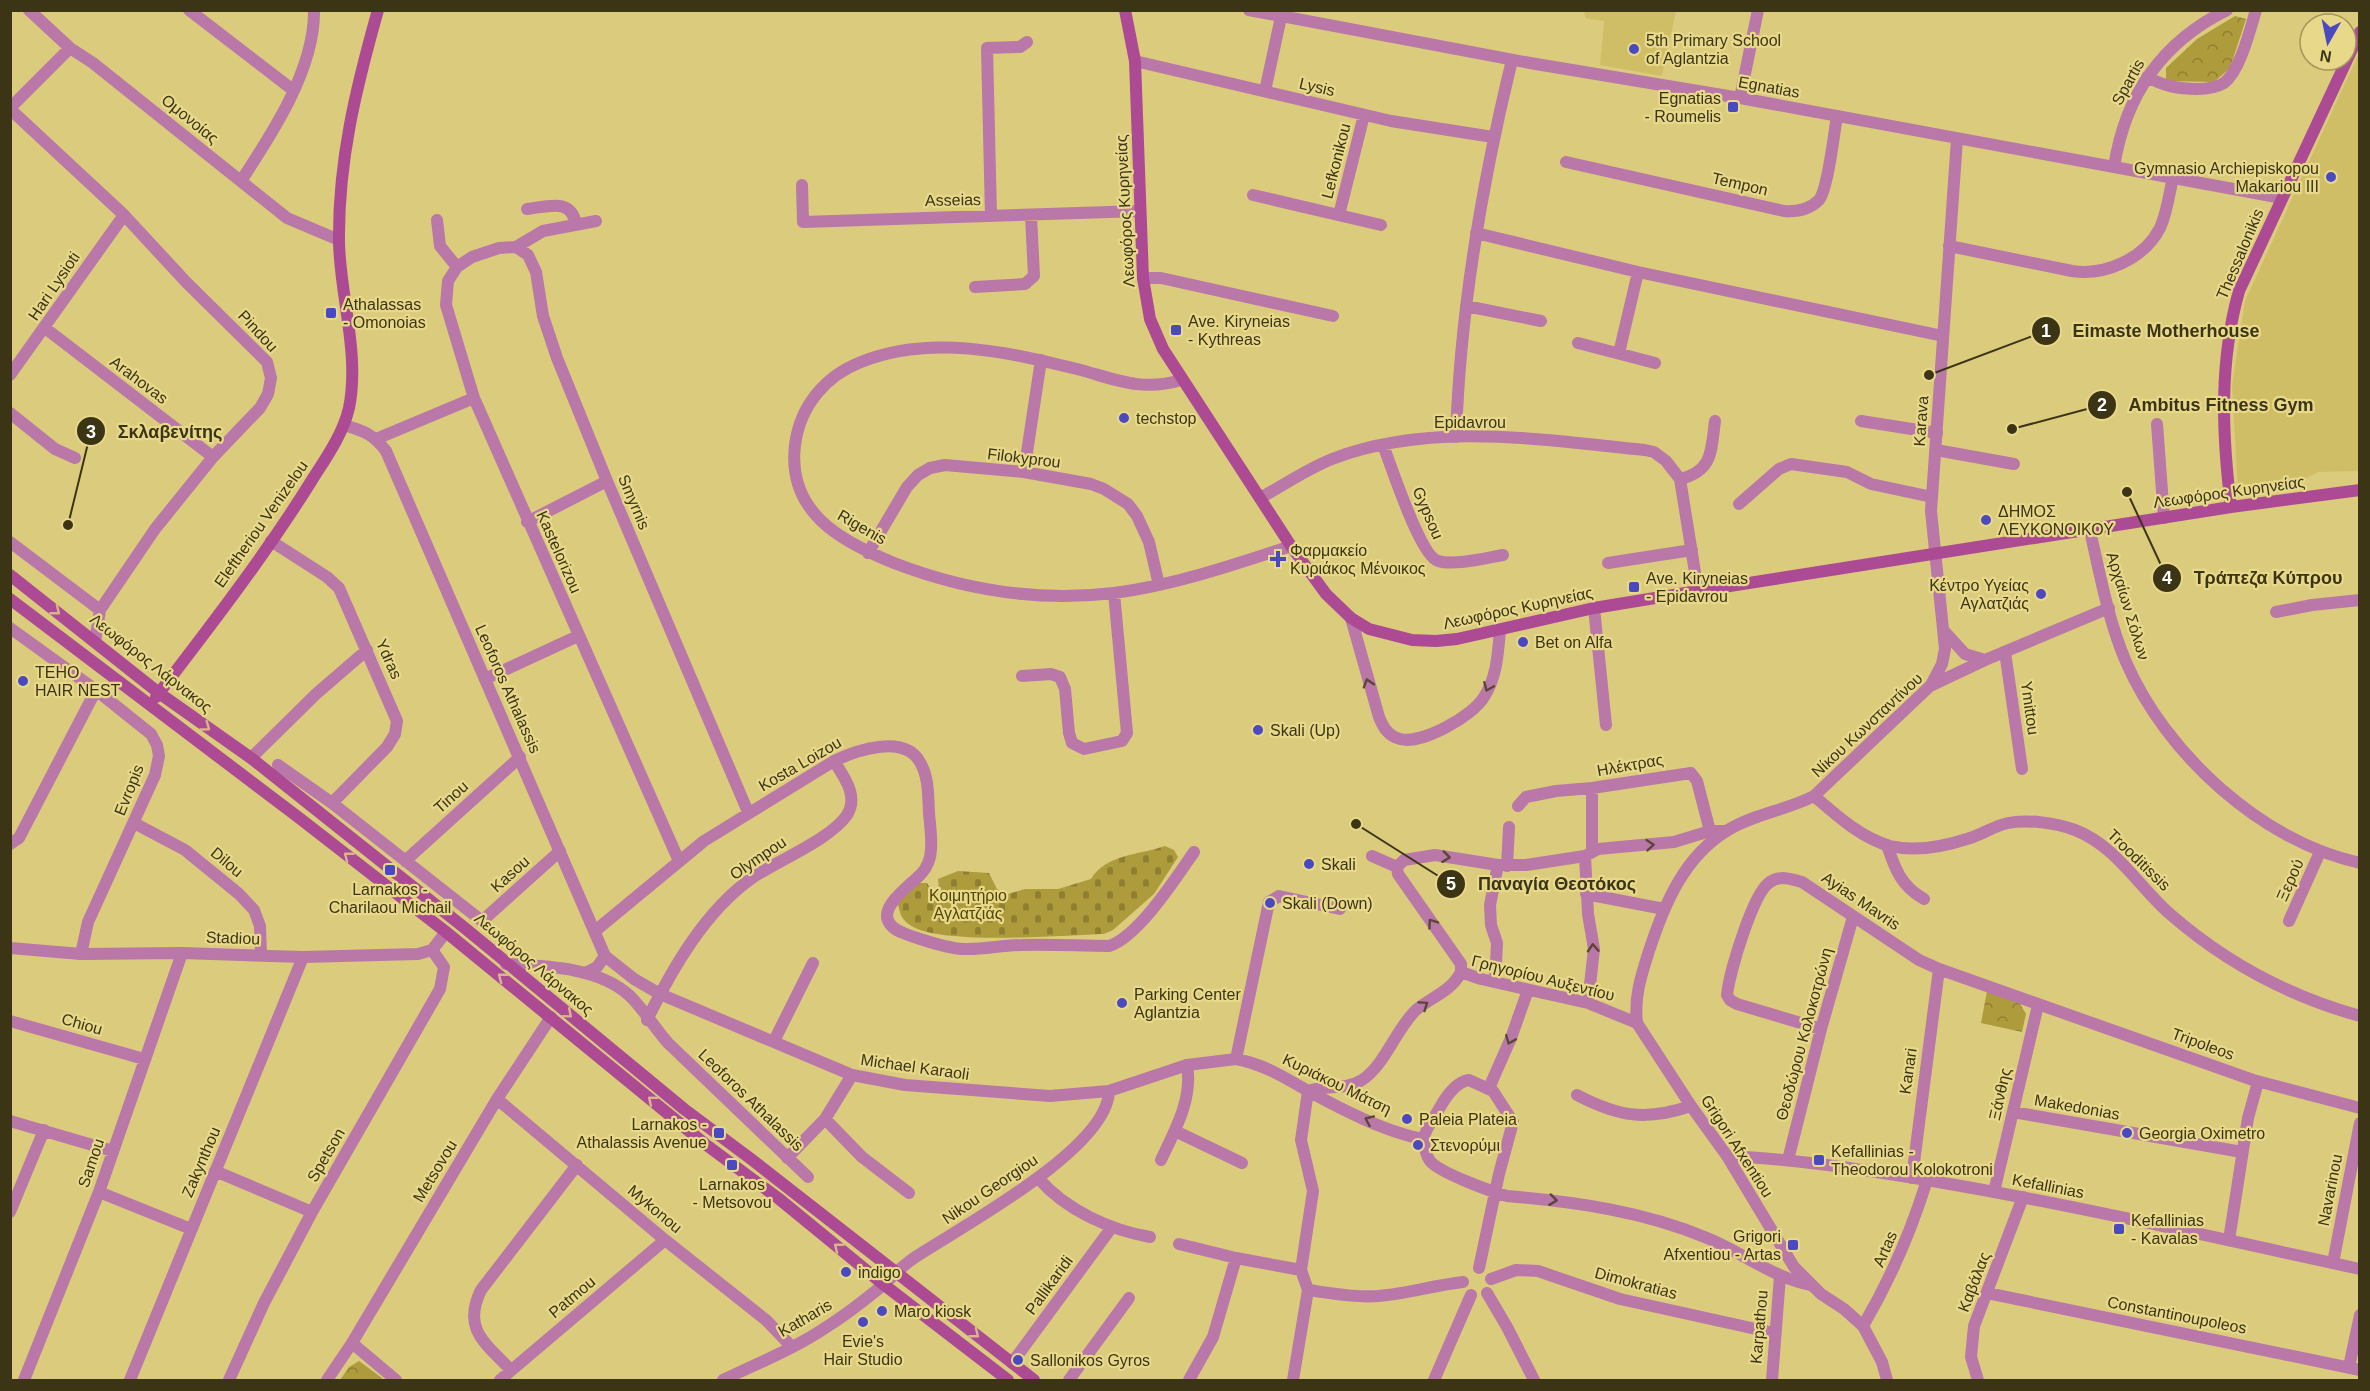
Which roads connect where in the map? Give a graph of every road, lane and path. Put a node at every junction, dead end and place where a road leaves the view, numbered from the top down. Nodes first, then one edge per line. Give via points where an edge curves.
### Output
1 (29, 10) edge
2 (189, 10) edge
3 (314, 10) edge
4 (378, 10) edge
5 (1125, 10) edge
6 (1249, 10) edge
7 (1758, 10) edge
8 (2227, 10) edge
9 (2256, 10) edge
10 (1281, 17) junction
11 (2360, 32) edge
12 (1027, 42) dead end
13 (70, 48) junction
14 (1512, 60) junction
15 (1135, 61) junction
16 (2147, 77) junction
17 (293, 90) junction
18 (1265, 91) junction
19 (1740, 98) junction
20 (10, 109) edge
21 (1364, 115) junction
22 (1837, 116) junction
23 (1493, 137) junction
24 (1957, 139) junction
25 (1566, 162) dead end
26 (2114, 167) junction
27 (2173, 178) junction
28 (241, 181) junction
29 (802, 185) dead end
30 (1253, 195) dead end
31 (2282, 198) junction
32 (527, 209) dead end
33 (1140, 211) junction
34 (124, 215) junction
35 (1339, 215) junction
36 (991, 216) junction
37 (1030, 216) junction
38 (437, 220) dead end
39 (596, 221) dead end
40 (576, 224) junction
41 (1381, 225) dead end
42 (1476, 233) junction
43 (339, 240) junction
44 (1949, 246) junction
45 (516, 248) junction
46 (457, 267) junction
47 (1638, 272) junction
48 (1143, 278) junction
49 (975, 287) dead end
50 (1466, 306) junction
51 (1333, 316) dead end
52 (1541, 321) dead end
53 (45, 328) junction
54 (1943, 336) junction
55 (1578, 343) dead end
56 (1619, 353) junction
57 (1041, 360) junction
58 (1655, 363) dead end
59 (10, 375) edge
60 (1181, 380) junction
61 (474, 398) junction
62 (10, 412) edge
63 (1861, 421) dead end
64 (1715, 422) dead end
65 (2157, 424) dead end
66 (344, 425) junction
67 (1937, 433) junction
68 (1456, 436) junction
69 (376, 439) junction
70 (1383, 445) junction
71 (1936, 450) junction
72 (213, 457) junction
73 (75, 458) dead end
74 (2014, 464) dead end
75 (1024, 472) junction
76 (1680, 479) junction
77 (607, 481) junction
78 (2360, 490) edge
79 (1932, 497) junction
80 (1260, 498) junction
81 (1739, 504) dead end
82 (2231, 507) junction
83 (2164, 518) junction
84 (527, 522) junction
85 (2090, 531) junction
86 (271, 541) junction
87 (10, 542) edge
88 (1291, 546) junction
89 (1692, 550) junction
90 (868, 553) junction
91 (1936, 554) junction
92 (1503, 555) dead end
93 (1608, 563) dead end
94 (10, 575) edge
95 (1159, 585) junction
96 (1698, 591) junction
97 (1114, 593) junction
98 (10, 599) edge
99 (2360, 600) edge
100 (1594, 608) junction
101 (2109, 608) junction
102 (100, 610) junction
103 (2276, 612) dead end
104 (1351, 618) junction
105 (10, 628) edge
106 (1500, 630) junction
107 (1945, 632) junction
108 (578, 636) junction
109 (95, 642) junction
110 (367, 650) junction
111 (2005, 652) junction
112 (1985, 660) junction
113 (1022, 676) dead end
114 (485, 679) junction
115 (1930, 686) junction
116 (96, 690) junction
117 (159, 693) junction
118 (149, 706) junction
119 (1606, 726) dead end
120 (520, 757) junction
121 (251, 758) junction
122 (834, 761) junction
123 (278, 765) dead end
124 (2022, 769) dead end
125 (1592, 788) junction
126 (1814, 796) junction
127 (332, 803) junction
128 (1518, 806) dead end
129 (748, 812) junction
130 (134, 823) junction
131 (1509, 827) dead end
132 (1710, 831) junction
133 (1726, 831) junction
134 (10, 844) edge
135 (1887, 845) junction
136 (560, 851) junction
137 (1194, 852) dead end
138 (2320, 852) junction
139 (1588, 853) junction
140 (1372, 856) dead end
141 (405, 861) junction
142 (679, 861) junction
143 (2360, 863) edge
144 (1503, 865) junction
145 (1397, 867) junction
146 (1586, 894) junction
147 (1924, 899) dead end
148 (1340, 909) dead end
149 (1664, 909) junction
150 (1853, 917) junction
151 (2289, 921) dead end
152 (595, 931) junction
153 (446, 932) junction
154 (10, 948) edge
155 (432, 950) junction
156 (182, 953) junction
157 (81, 954) junction
158 (261, 955) junction
159 (605, 956) junction
160 (303, 957) junction
161 (813, 963) dead end
162 (506, 964) junction
163 (1939, 969) junction
164 (1461, 972) junction
165 (585, 974) junction
166 (1495, 982) junction
167 (1528, 990) junction
168 (660, 994) junction
169 (1588, 1003) junction
170 (2038, 1005) junction
171 (2360, 1016) edge
172 (551, 1017) junction
173 (647, 1020) junction
174 (10, 1021) edge
175 (1637, 1023) junction
176 (1821, 1029) junction
177 (774, 1041) junction
178 (144, 1059) junction
179 (1236, 1059) junction
180 (1187, 1065) junction
181 (852, 1075) junction
182 (2258, 1082) junction
183 (1489, 1088) junction
184 (1109, 1091) junction
185 (1308, 1091) junction
186 (1577, 1095) dead end
187 (497, 1099) junction
188 (1691, 1106) junction
189 (2360, 1108) edge
190 (2013, 1112) junction
191 (825, 1119) junction
192 (10, 1121) edge
193 (2360, 1123) edge
194 (44, 1131) junction
195 (1175, 1131) junction
196 (1424, 1139) junction
197 (113, 1151) junction
198 (2242, 1152) junction
199 (1727, 1156) junction
200 (787, 1158) junction
201 (1161, 1160) dead end
202 (1788, 1160) junction
203 (1242, 1163) dead end
204 (578, 1166) junction
205 (215, 1171) junction
206 (808, 1177) dead end
207 (1912, 1178) junction
208 (1039, 1179) junction
209 (1927, 1180) junction
210 (99, 1192) junction
211 (1994, 1192) junction
212 (909, 1193) dead end
213 (1495, 1193) junction
214 (2023, 1197) junction
215 (10, 1212) edge
216 (312, 1212) junction
217 (1112, 1227) junction
218 (191, 1229) junction
219 (1150, 1237) dead end
220 (665, 1240) junction
221 (2229, 1240) junction
222 (1179, 1244) dead end
223 (1236, 1258) junction
224 (2333, 1263) junction
225 (1479, 1269) junction
226 (2360, 1269) edge
227 (1301, 1270) junction
228 (895, 1273) junction
229 (1780, 1276) junction
230 (1491, 1279) junction
231 (1463, 1282) junction
232 (884, 1284) junction
233 (1811, 1285) junction
234 (1308, 1290) junction
235 (1486, 1293) junction
236 (1987, 1293) junction
237 (1471, 1295) junction
238 (1129, 1298) dead end
239 (2360, 1315) edge
240 (1863, 1326) junction
241 (1774, 1333) junction
242 (352, 1343) junction
243 (791, 1346) junction
244 (1012, 1362) junction
245 (2354, 1368) edge
246 (511, 1370) junction
247 (24, 1380) edge
248 (130, 1380) edge
249 (229, 1380) edge
250 (327, 1380) edge
251 (396, 1380) edge
252 (500, 1380) edge
253 (723, 1380) edge
254 (1008, 1380) edge
255 (1034, 1380) edge
256 (1069, 1380) edge
257 (1189, 1380) edge
258 (1293, 1380) edge
259 (1435, 1380) edge
260 (1534, 1380) edge
261 (1772, 1380) edge
262 (1887, 1380) edge
263 (1978, 1380) edge

1 - 13 street, Ομονοίας
2 - 17 street
3 - 17 street via 312,40
4 - 43 main road, Eleftheriou Venizelou via 346,135
5 - 15 main road, Λεωφόρος Κυρηνείας
6 - 10 street, Egnatias
7 - 19 street
8 - 16 street, Spartis via 2180,41
9 - 16 street via 2236,67 2224,82 2211,88 2187,89 2163,85
10 - 14 street, Egnatias
10 - 18 street
11 - 31 main road, Thessalonikis
12 - 36 street via 1020,47 987,48
13 - 20 street
13 - 28 street, Ομονοίας
14 - 19 street, Egnatias
14 - 23 street
15 - 18 street, Lysis
15 - 33 main road, Λεωφόρος Κυρηνείας
16 - 26 street, Spartis via 2121,134
17 - 28 street via 274,131
18 - 21 street, Lysis
19 - 22 street, Egnatias
20 - 34 street, Pindou
21 - 23 street, Lysis
21 - 35 street, Lefkonikou
22 - 24 street, Egnatias
22 - 25 street, Tempon via 1823,191 1814,204 1798,211
23 - 42 street
24 - 26 street, Egnatias
24 - 44 street, Karava
26 - 27 street, Egnatias
27 - 31 street, Egnatias
27 - 44 street via 2159,231 2136,255 2103,271 2072,271
28 - 43 street, Ομονοίας via 288,218
29 - 36 street, Asseias via 803,222
30 - 35 street, Lefkonikou
31 - 82 main road, Thessalonikis via 2239,291 2230,331 2223,403
32 - 40 street via 562,205 574,214
33 - 37 street, Asseias
33 - 48 main road, Λεωφόρος Κυρηνείας
34 - 53 street, Hari Lysioti
34 - 72 street, Pindou via 267,362 271,378 268,394 260,408
35 - 41 street, Lefkonikou
36 - 37 street, Asseias
37 - 49 street via 1034,276 1025,284
38 - 46 street via 440,246
39 - 40 street
40 - 45 street via 543,231
42 - 47 street
42 - 50 street
43 - 66 main road, Eleftheriou Venizelou via 352,390
44 - 54 street, Karava
45 - 46 street via 499,248
45 - 77 street, Smyrnis via 528,255 536,272 547,327
46 - 61 street, Kastelorizou via 448,281 446,305
47 - 54 street
47 - 56 street
48 - 51 street via 1161,278
48 - 60 main road, Λεωφόρος Κυρηνείας via 1150,319
50 - 52 street
50 - 68 street
53 - 59 street, Hari Lysioti
53 - 72 street, Arahovas
54 - 67 street, Karava
55 - 56 street
56 - 58 street
57 - 60 street, Rigenis via 1131,385 1154,386
57 - 75 street
57 - 90 street, Rigenis via 956,347 900,351 862,361 827,381 807,408 797,431 794,460 798,486 812,513 823,524
60 - 80 main road, Λεωφόρος Κυρηνείας
61 - 69 street
61 - 84 street, Kastelorizou
62 - 73 street via 55,449
63 - 67 street
64 - 76 street via 1707,464
65 - 83 street
66 - 69 street
66 - 86 main road, Eleftheriou Venizelou
67 - 71 street, Karava
68 - 70 street, Epidavrou
68 - 76 street, Epidavrou via 1645,450 1666,461
69 - 114 street, Leoforos Athalassis via 386,452
70 - 80 street, Epidavrou via 1313,467
70 - 92 street, Gypsou via 1414,526 1431,557 1444,562
71 - 74 street
71 - 79 street, Karava
72 - 102 street, Pindou via 155,529
75 - 90 street, Filokyprou via 945,465 930,468 907,487
75 - 95 street, Filokyprou via 1091,484 1128,504 1149,542
76 - 89 street
77 - 84 street
77 - 129 street, Smyrnis
78 - 82 main road, Λεωφόρος Κυρηνείας
79 - 81 street via 1871,484 1847,472 1791,464 1779,469
79 - 91 street, Karava
80 - 88 main road, Λεωφόρος Κυρηνείας
82 - 83 main road, Λεωφόρος Κυρηνείας
83 - 85 main road, Λεωφόρος Κυρηνείας
84 - 108 street, Kastelorizou
85 - 91 main road, Λεωφόρος Κυρηνείας
85 - 101 street, Αρχαίων Σόλων
86 - 110 street, Ydras via 339,588
86 - 117 main road, Eleftheriou Venizelou
87 - 102 street
88 - 95 street, Rigenis
88 - 104 main road, Λεωφόρος Κυρηνείας via 1326,594
89 - 93 street
89 - 96 street
90 - 97 street, Rigenis via 960,585 1003,593 1057,597
91 - 96 main road, Λεωφόρος Κυρηνείας
91 - 107 street, Karava
94 -> 109 main road, Λεωφόρος Λάρνακος
95 - 97 street, Rigenis
96 - 100 main road, Λεωφόρος Κυρηνείας
97 - 113 street via 1127,733 1122,741 1075,746 1070,740 1060,676
98 - 118 main road, Λεωφόρος Λάρνακος
99 - 103 street
100 - 106 main road, Λεωφόρος Κυρηνείας
100 - 119 street
101 - 111 street, Νίκου Κωνσταντίνου
101 - 138 street, Αρχαίων Σόλων via 2134,678 2190,759 2254,814
102 - 109 street, Pindou
104 - 106 main road, Λεωφόρος Κυρηνείας via 1369,629 1412,640 1458,639
106 -> 104 street via 1494,673 1476,707 1454,723 1405,740 1384,729
105 - 116 street, Evropis
107 - 112 street via 1965,654
107 - 115 street, Karava via 1942,664
108 - 114 street
108 - 142 street, Kastelorizou
109 - 117 main road, Λεωφόρος Λάρνακος
110 - 121 street
110 - 127 street, Ydras via 395,713 397,728 387,747
111 - 112 street, Νίκου Κωνσταντίνου
111 - 124 street, Ymittou
112 - 115 street, Νίκου Κωνσταντίνου
114 - 120 street, Leoforos Athalassis
115 - 126 street, Νίκου Κωνσταντίνου
116 - 130 street, Evropis via 151,734 158,745 155,775
116 - 134 street via 19,838
117 - 118 main road, Eleftheriou Venizelou
117 -> 121 main road, Λεωφόρος Λάρνακος
153 -> 118 main road, Λεωφόρος Λάρνακος
120 - 136 street, Leoforos Athalassis
120 - 141 street, Tinou
121 - 162 main road, Λεωφόρος Λάρνακος
122 - 129 street, Kosta Loizou
122 - 137 street, Kosta Loizou via 856,750 882,747 906,750 921,763 928,782 931,850 922,873 900,893 887,915 891,926 901,932 939,945 973,949 1119,943 1140,923
122 - 168 street, Olympou via 850,787 852,801 848,813 824,835 739,888 702,929
123 - 127 street
125 - 128 street, Ηλέκτρας via 1531,795
125 - 132 street, Ηλέκτρας via 1691,773 1697,781
125 - 139 street
126 - 133 street, Νίκου Κωνσταντίνου
126 - 135 street, Trooditissis via 1844,821
127 - 141 street
129 - 142 street, Kosta Loizou
130 - 157 street, Evropis via 88,922
130 - 158 street, Dilou via 185,850 254,910 260,926
131 - 144 street
132 - 133 street, Νίκου Κωνσταντίνου
139 -> 132 street, Νίκου Κωνσταντίνου via 1674,842
133 - 149 street via 1695,859
135 - 147 street via 1903,883
135 - 171 street, Trooditissis via 1914,849 1947,844 2024,821 2075,830 2094,839 2169,914 2239,967 2298,996
136 - 141 street, Kasou via 482,921
136 - 152 street, Leoforos Athalassis
138 - 143 street, Αρχαίων Σόλων
138 - 151 street, Ξερού
139 - 144 street, Νίκου Κωνσταντίνου
139 - 146 street
140 - 145 street
142 - 152 street, Kosta Loizou
145 -> 144 street, Νίκου Κωνσταντίνου via 1404,860 1435,855
144 - 166 street via 1490,905 1497,943
164 -> 145 street via 1461,964 1398,874
146 - 149 street
169 -> 146 street via 1594,949
148 - 179 street via 1279,896 1269,902
149 - 175 street via 1639,984
150 - 163 street, Ayias Mavris
150 - 176 street, Θεοδώρου Κολοκοτρώνη
150 - 176 street, Ayias Mavris via 1802,882 1781,878 1771,881 1759,894 1737,953 1728,986 1730,1000
152 - 159 street, Leoforos Athalassis
153 - 155 street
172 -> 153 main road, Λεωφόρος Λάρνακος
154 - 157 street, Stadiou
155 - 160 street, Stadiou via 418,954
155 - 216 street, Spetson via 444,967 440,989
156 - 157 street, Stadiou
156 - 158 street, Stadiou
156 - 178 street, Samou
158 - 160 street, Stadiou
159 - 165 street
159 - 168 street, Michael Karaoli via 633,979
160 - 205 street, Zakynthou
161 - 177 street
162 - 165 street
162 -> 228 main road, Λεωφόρος Λάρνακος
163 - 170 street, Ayias Mavris
163 - 207 street, Kanari
164 - 166 street, Γρηγορίου Αυξεντίου
185 -> 164 street, Γρηγορίου Αυξεντίου via 1344,1086 1368,1076 1408,1018 1454,984
165 - 173 street via 609,982 628,995
166 - 167 street, Γρηγορίου Αυξεντίου
167 - 169 street, Γρηγορίου Αυξεντίου
167 -> 183 street
168 - 173 street, Olympou
168 - 177 street, Michael Karaoli
169 - 175 street, Γρηγορίου Αυξεντίου
170 - 182 street, Tripoleos
170 - 190 street, Ξάνθης
172 - 187 street, Metsovou
232 -> 172 main road, Λεωφόρος Λάρνακος
173 - 200 street, Leoforos Athalassis
174 - 178 street, Chiou
175 - 188 street, Grigori Afxentiou
176 - 202 street, Θεοδώρου Κολοκοτρώνη
177 - 181 street, Michael Karaoli
178 - 197 street, Samou
179 - 180 street, Michael Karaoli
179 - 185 street, Κυριάκου Μάτση via 1262,1066
180 - 184 street, Michael Karaoli
180 - 195 street via 1186,1100
181 - 184 street, Michael Karaoli via 978,1092 1050,1096
181 - 191 street
182 - 189 street, Tripoleos
182 - 198 street
183 - 196 street via 1468,1080 1458,1084 1442,1104
183 - 213 street via 1514,1126
184 - 208 street, Nikou Georgiou via 1108,1105 1101,1116
196 -> 185 street, Κυριάκου Μάτση via 1384,1126
185 - 227 street via 1301,1140 1313,1191
186 - 188 street via 1609,1110 1641,1116
187 - 204 street, Mykonou
187 - 242 street, Metsovou
188 - 199 street, Grigori Afxentiou
190 - 198 street, Makedonias
190 - 211 street, Ξάνθης
191 - 200 street
191 - 212 street via 862,1157
192 - 194 street
193 - 224 street, Navarinou
194 - 197 street
194 - 215 street
195 - 201 street
195 - 203 street
196 - 213 street via 1426,1151 1440,1169
197 - 210 street, Samou
198 - 221 street
199 - 202 street, Kefallinias
199 - 233 street, Grigori Afxentiou via 1794,1267
200 - 206 street, Leoforos Athalassis
202 - 207 street, Kefallinias
204 - 220 street, Mykonou
204 - 246 street via 474,1304 472,1320 480,1338
205 - 216 street
205 - 218 street, Zakynthou
207 - 209 street, Kefallinias
208 - 217 street via 1071,1206
208 - 228 street, Nikou Georgiou
209 - 211 street, Kefallinias
209 - 240 street, Artas via 1908,1238
210 - 218 street
210 - 247 street, Samou
211 - 214 street, Kefallinias
213 - 225 street
213 -> 229 street via 1649,1217 1708,1238
214 - 221 street, Kefallinias
214 - 236 street, Καβάλας
216 - 249 street, Spetson
217 - 219 street
217 - 244 street, Pallikaridi
218 - 248 street, Zakynthou
220 - 243 street, Mykonou via 766,1320
220 - 246 street, Patmou
221 - 224 street, Kefallinias
222 - 223 street
223 - 227 street
223 - 257 street via 1210,1343
224 - 226 street, Kefallinias
225 - 230 street
225 - 231 street via 1468,1272
227 - 234 street
228 - 232 street, Katharis
228 -> 244 main road, Λεωφόρος Λάρνακος
229 - 233 street
229 - 241 street, Karpathou
230 - 235 street
230 - 241 street, Dimokratias via 1516,1270 1538,1271 1620,1299
231 - 234 street via 1361,1297
231 - 237 street
232 - 243 street, Katharis via 828,1327
232 - 254 main road, Λεωφόρος Λάρνακος
233 - 240 street
234 - 258 street
235 - 237 street
235 - 260 street
236 - 245 street, Constantinoupoleos
236 - 263 street, Καβάλας via 1972,1343 1971,1356
237 - 259 street
238 - 256 street
239 - 245 street
240 - 262 street via 1879,1354
241 - 261 street, Karpathou
242 - 250 street, Metsovou
242 - 251 street
243 - 253 street, Katharis
244 - 255 main road, Λεωφόρος Λάρνακος
246 - 252 street, Patmou

